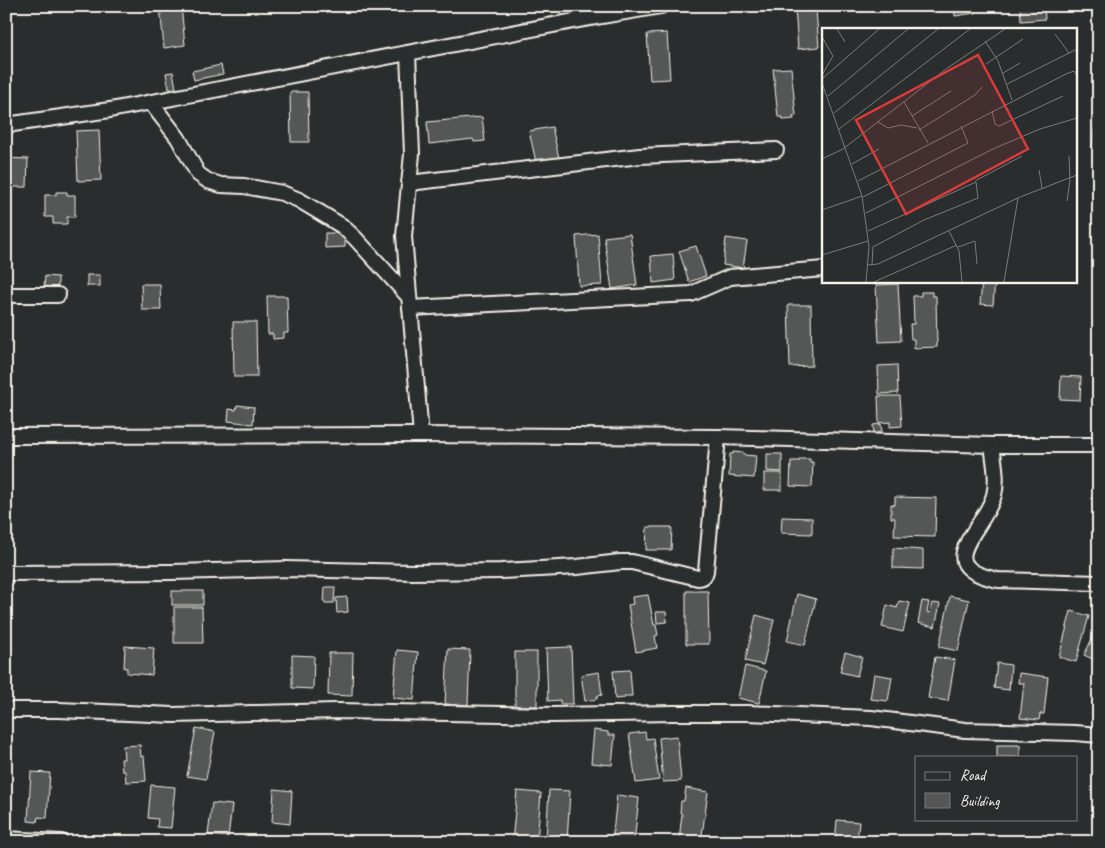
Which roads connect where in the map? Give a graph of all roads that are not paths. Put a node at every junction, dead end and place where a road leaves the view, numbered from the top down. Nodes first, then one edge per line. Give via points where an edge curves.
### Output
1 (661, 6) edge
2 (408, 53) junction
3 (151, 103) junction
4 (6, 126) edge
5 (776, 150) dead end
6 (409, 183) junction
7 (822, 269) edge
8 (6, 295) edge
9 (58, 295) dead end
10 (410, 302) junction
11 (421, 435) junction
12 (6, 436) edge
13 (718, 437) junction
14 (992, 445) junction
15 (1099, 445) edge
16 (6, 573) edge
17 (1099, 583) edge
18 (6, 710) edge
19 (1099, 736) edge
20 (6, 839) edge
21 (61, 842) edge

1 - 2 street
2 - 3 street
2 - 6 street via 412,154
3 - 4 street
3 - 10 street via 178,138 198,174 221,185 282,193 324,215 355,238
5 - 6 street via 640,156
6 - 10 street via 404,236
7 - 10 street via 730,277 691,294
8 - 9 street
10 - 11 street
11 - 12 street
11 - 13 street
13 - 14 street
13 - 16 street via 706,571 702,578 632,562 481,571 286,569
14 - 15 street
14 - 17 street via 994,496 963,551 964,561 970,570 998,580
18 - 19 street via 173,715 337,711 552,715 748,713 871,718 965,730
20 - 21 street

